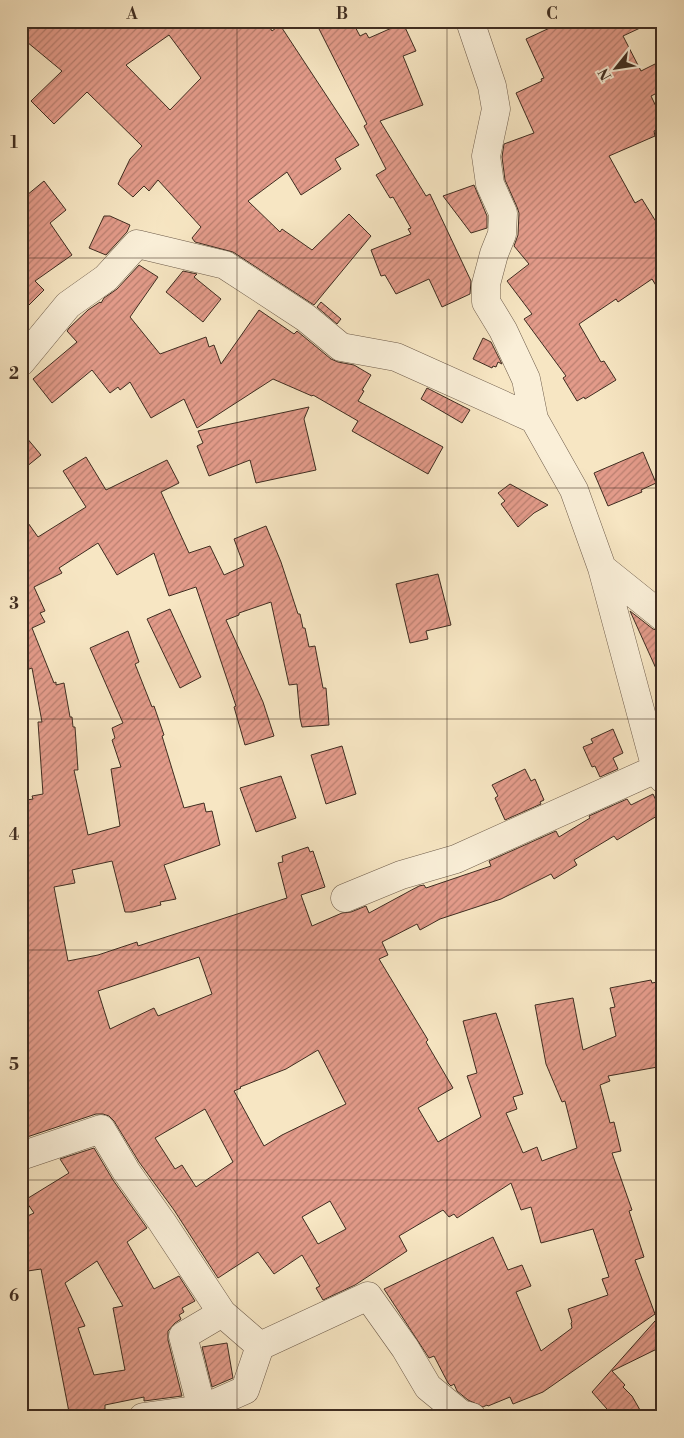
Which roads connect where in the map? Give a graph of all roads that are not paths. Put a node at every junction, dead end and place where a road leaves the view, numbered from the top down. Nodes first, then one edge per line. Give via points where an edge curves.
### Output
1 (470, 21) edge
2 (21, 362) edge
3 (534, 419) junction
4 (602, 568) junction
5 (663, 617) edge
6 (659, 774) edge
7 (345, 898) dead end
8 (21, 1156) edge
9 (222, 1314) junction
10 (260, 1346) junction
11 (202, 1409) junction
12 (143, 1417) edge
13 (472, 1417) edge

1 - 3 street via 492,86 496,109 486,156 490,184 502,213 502,234 486,284 486,302 526,379
2 - 3 street via 68,305 106,278 137,244 225,265 306,318 340,347 396,357
3 - 4 street via 574,490
4 - 5 street
4 - 6 street
6 - 7 street via 456,859 400,875
8 - 9 street via 102,1129 126,1171
9 - 10 street
9 - 11 street via 183,1336
10 - 11 street via 245,1390
10 - 13 street via 368,1296 428,1387 461,1414
11 - 12 street

